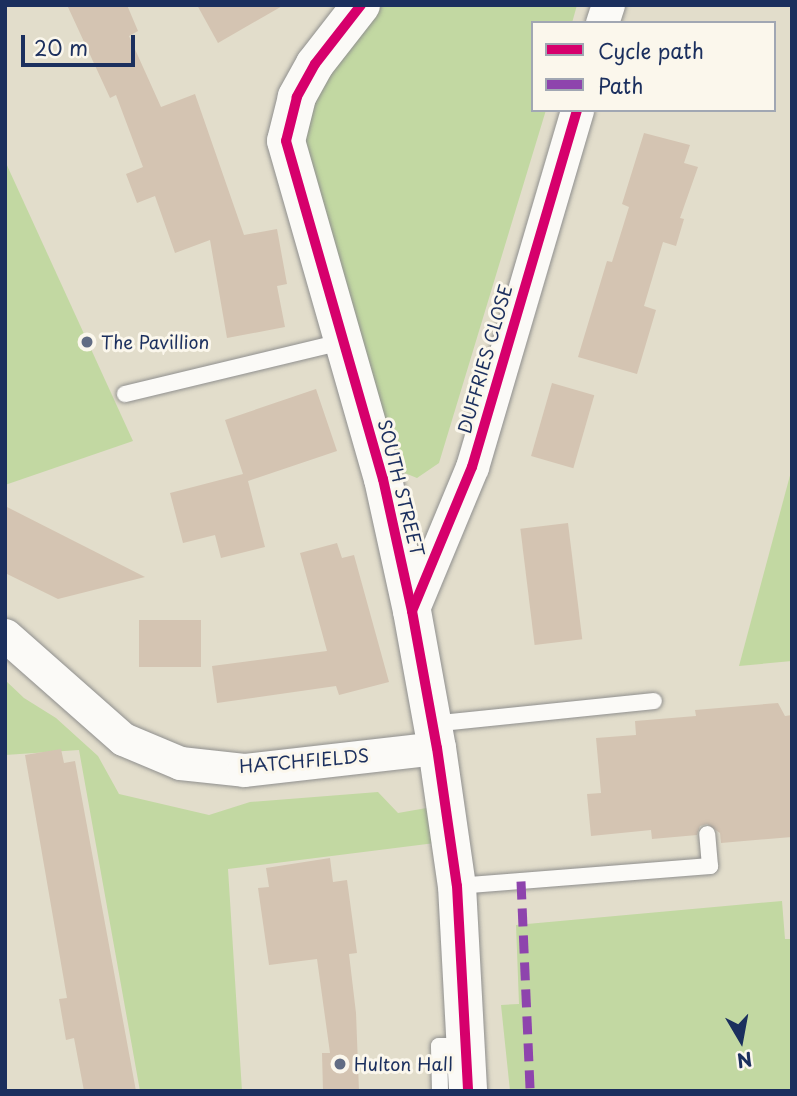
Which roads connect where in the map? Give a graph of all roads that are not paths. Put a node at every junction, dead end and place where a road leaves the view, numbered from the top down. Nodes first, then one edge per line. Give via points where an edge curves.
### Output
1 (361, 5) edge
2 (576, 112) edge
3 (345, 341) junction
4 (125, 394) dead end
5 (412, 611) junction
6 (5, 635) edge
7 (654, 701) dead end
8 (434, 736) junction
9 (707, 834) dead end
10 (457, 886) junction
11 (466, 1046) junction
12 (440, 1091) edge
13 (468, 1091) edge

1 - 3 street, SOUTH STREET via 315,64 297,97 286,141
2 - 5 street, DUFFRIES CLOSE via 472,467
3 - 4 lane
3 - 5 street, SOUTH STREET via 383,479
5 - 8 street, SOUTH STREET
6 - 8 street, HATCHFIELDS via 122,739 180,763 244,770
7 - 8 lane
8 - 10 street, SOUTH STREET
9 - 10 lane via 710,866
10 - 11 street, SOUTH STREET
11 - 12 lane via 439,1046
11 - 13 street, SOUTH STREET

